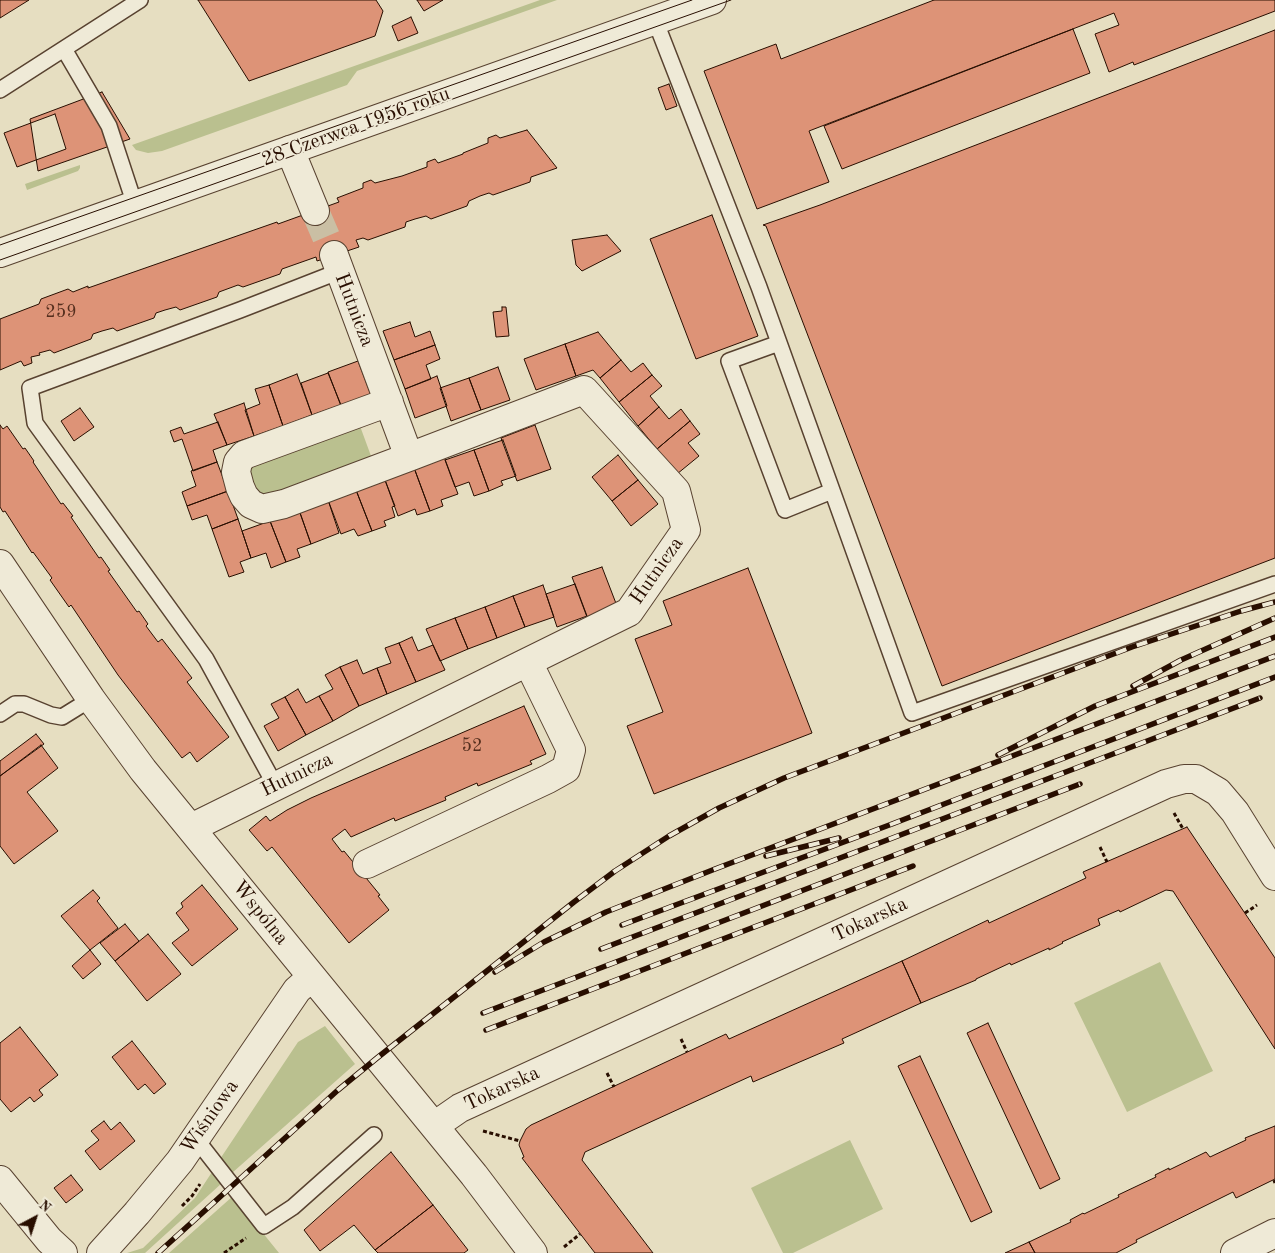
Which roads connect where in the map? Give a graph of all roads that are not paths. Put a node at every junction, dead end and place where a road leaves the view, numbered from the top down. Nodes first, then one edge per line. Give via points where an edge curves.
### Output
1 (140, 0) edge
2 (712, 0) edge
3 (655, 20) junction
4 (64, 49) junction
5 (0, 90) edge
6 (290, 150) junction
7 (135, 205) junction
8 (315, 211) tunnel mouth
9 (0, 253) edge
10 (337, 263) joint
11 (779, 343) junction
12 (389, 402) junction
13 (409, 457) junction
14 (832, 491) junction
15 (0, 564) edge
16 (1275, 584) edge
17 (528, 662) junction
18 (91, 699) junction
19 (0, 714) edge
20 (275, 785) junction
21 (191, 828) junction
22 (367, 864) dead end
23 (1275, 876) edge
24 (312, 977) junction
25 (434, 1126) junction
26 (374, 1135) dead end
27 (196, 1139) junction
28 (0, 1180) edge
29 (1275, 1233) edge
30 (63, 1253) edge
31 (101, 1253) edge
32 (533, 1253) edge
33 (1234, 1253) edge

1 - 4 lane
2 - 3 street, 28 Czerwca 1956 roku
3 - 6 street, 28 Czerwca 1956 roku
3 - 11 lane
4 - 5 lane
4 - 7 lane via 110,126
6 - 7 street, 28 Czerwca 1956 roku
6 - 8 street
7 - 9 street, 28 Czerwca 1956 roku
10 - 12 street, Hutnicza
10 - 20 lane via 240,310 30,388 35,423 206,659
11 - 14 lane
11 - 14 lane via 729,361 785,510
12 - 13 street, Hutnicza
12 - 13 street via 244,455 236,472 240,487 251,504 262,509 284,504
13 - 17 street, Hutnicza via 584,390 676,492 686,530 629,612
14 - 16 lane via 912,713
15 - 18 street, Wspólna
17 - 20 street, Hutnicza
17 - 22 street via 571,750 566,769
18 - 19 lane via 62,717 24,704 15,704
18 - 21 street, Wspólna
20 - 21 street, Hutnicza
21 - 24 street, Wspólna
23 - 25 street, Tokarska via 1218,792 1196,779 1166,784 460,1108
24 - 25 street, Wspólna
24 - 27 street, Wiśniowa via 297,990
25 - 32 street, Wspólna
26 - 27 lane via 293,1207 264,1226
27 - 31 street, Wiśniowa via 144,1206
28 - 30 street
29 - 33 street

